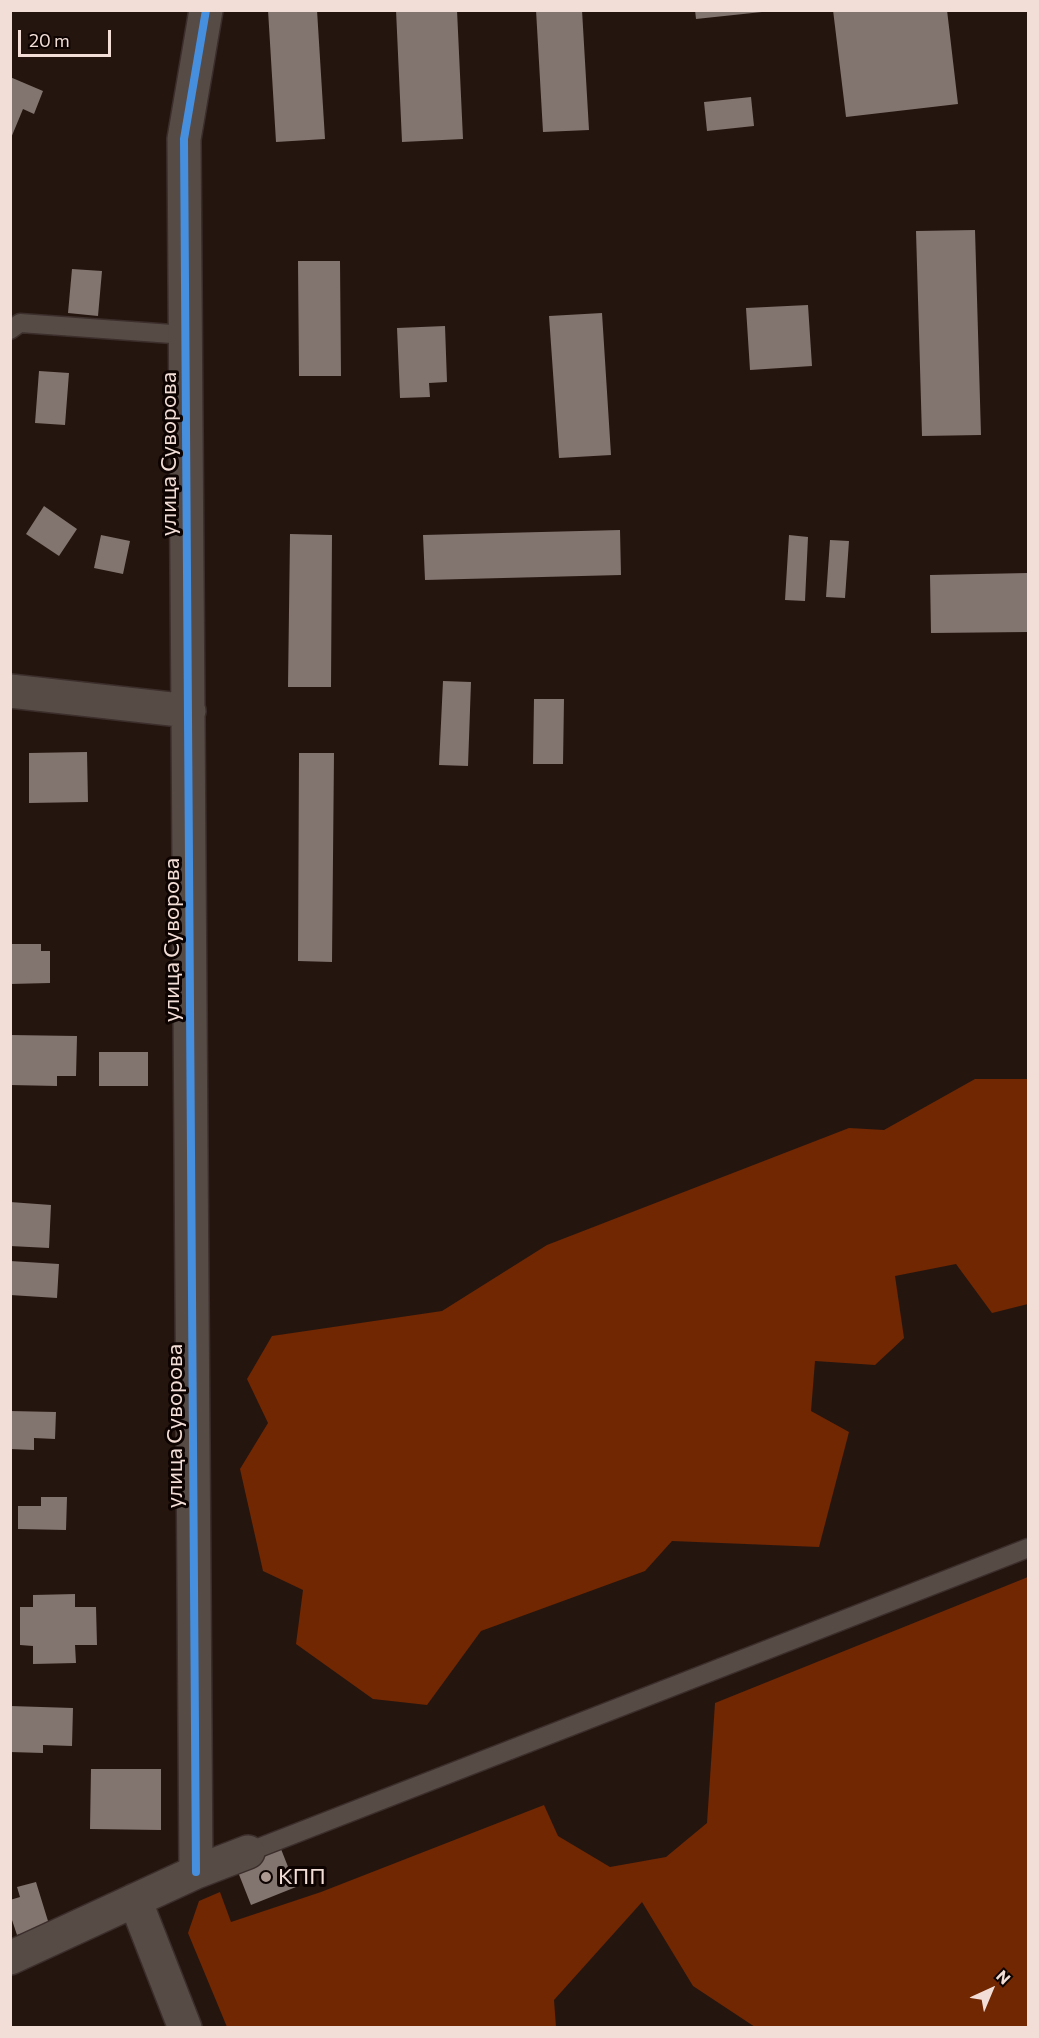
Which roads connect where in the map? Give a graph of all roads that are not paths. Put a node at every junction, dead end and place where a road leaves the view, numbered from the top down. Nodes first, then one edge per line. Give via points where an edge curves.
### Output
1 (206, 10) edge
2 (10, 330) edge
3 (186, 335) junction
4 (10, 691) edge
5 (189, 711) junction
6 (1029, 1548) edge
7 (248, 1852) joint
8 (196, 1872) junction
9 (135, 1900) junction
10 (10, 1958) edge
11 (185, 2028) edge

1 - 3 street, улица Суворова via 184,139
2 - 3 lane via 20,323
3 - 5 street, улица Суворова
4 - 5 street
5 - 8 street, улица Суворова
6 - 7 lane
7 - 8 street
8 - 9 street
9 - 10 street
9 - 11 street

